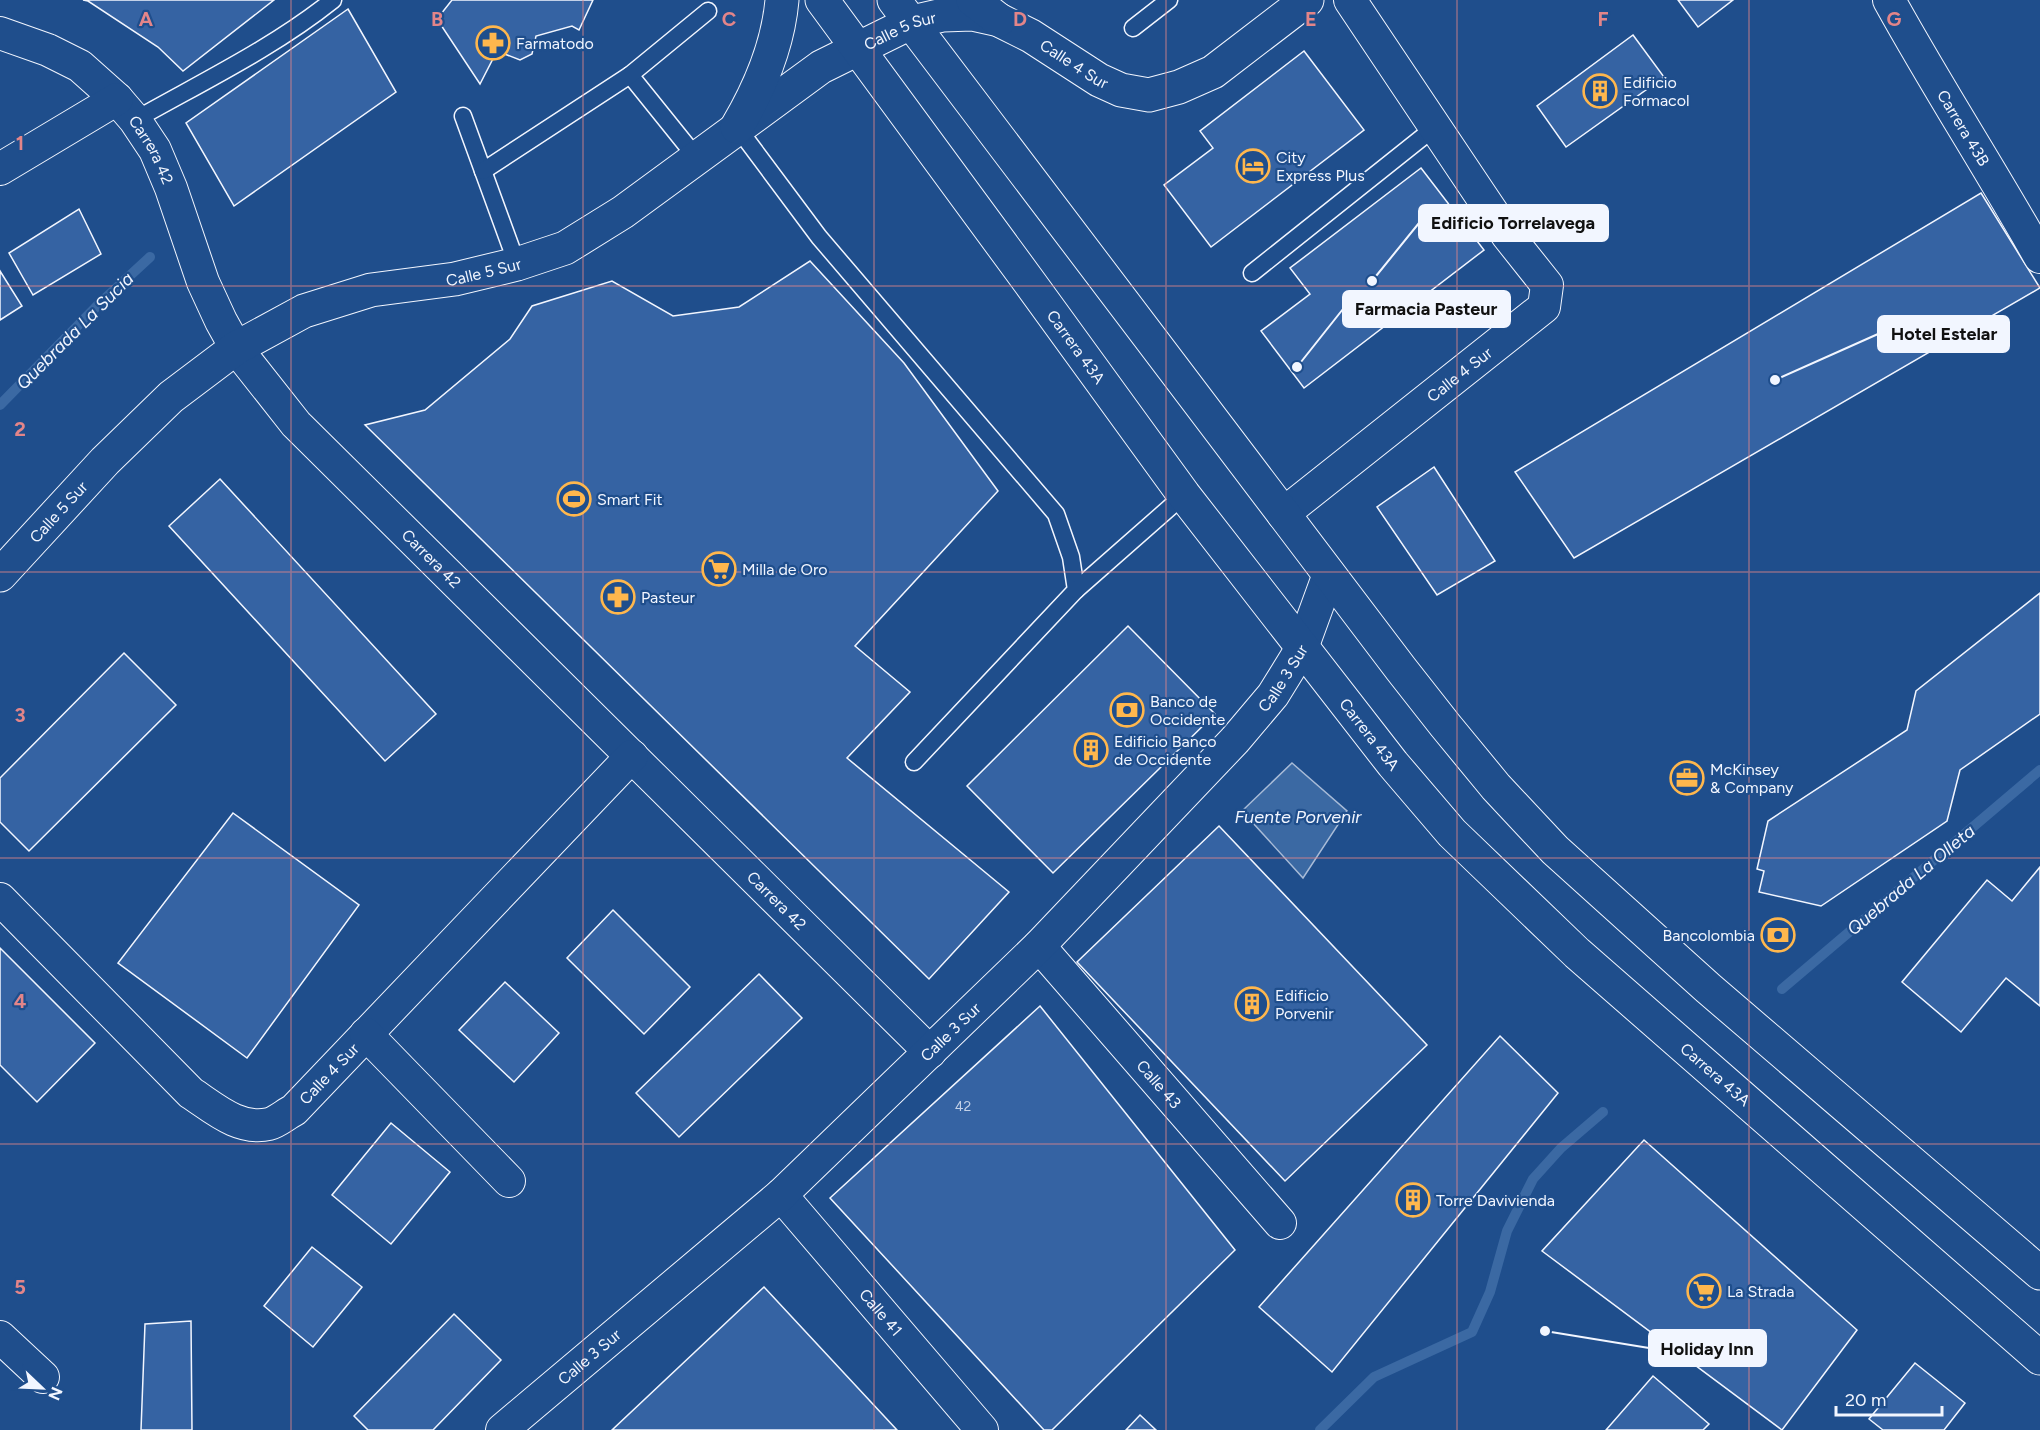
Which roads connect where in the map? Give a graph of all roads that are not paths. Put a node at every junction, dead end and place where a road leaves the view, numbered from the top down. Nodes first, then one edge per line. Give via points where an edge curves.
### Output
1 (333, 0) edge
2 (782, 0) edge
3 (822, 0) edge
4 (974, 0) edge
5 (1169, 0) edge
6 (1307, 0) edge
7 (1350, 0) edge
8 (1889, 0) edge
9 (708, 11) dead end
10 (903, 11) edge
11 (999, 20) junction
12 (1132, 28) dead end
13 (0, 33) edge
14 (857, 48) junction
15 (630, 75) junction
16 (126, 109) junction
17 (463, 116) dead end
18 (737, 127) junction
19 (1434, 128) junction
20 (696, 157) junction
21 (0, 169) edge
22 (483, 171) junction
23 (2040, 257) edge
24 (518, 264) junction
25 (1252, 273) dead end
26 (236, 348) junction
27 (1184, 495) junction
28 (1283, 514) junction
29 (1329, 574) junction
30 (0, 575) edge
31 (1076, 590) junction
32 (1302, 648) junction
33 (632, 756) junction
34 (914, 762) dead end
35 (0, 899) edge
36 (1039, 946) junction
37 (366, 1034) junction
38 (930, 1052) junction
39 (509, 1180) dead end
40 (781, 1195) junction
41 (1280, 1223) dead end
42 (2040, 1273) edge
43 (0, 1337) edge
44 (2040, 1358) edge
45 (43, 1377) dead end
46 (502, 1430) edge
47 (982, 1430) edge

1 - 16 lane via 254,53
2 - 18 main road via 765,71
3 - 14 main road, Carrera 43A
4 - 11 main road
5 - 12 lane
6 - 11 main road, Calle 4 Sur via 1213,72 1149,95 1121,90 1099,80
7 - 19 street, Calle 4 Sur
8 - 23 street, Carrera 43B
9 - 15 lane
10 - 11 main road, Calle 5 Sur via 972,14
10 - 14 main road, Calle 5 Sur
10 - 28 main road
13 - 16 street, Carrera 42 via 80,66
14 - 18 main road, Calle 5 Sur via 820,67
14 - 27 main road, Carrera 43A
15 - 20 lane
15 - 22 lane
16 - 21 street
16 - 26 street, Carrera 42 via 155,150 202,282
17 - 22 lane
18 - 20 main road, Calle 5 Sur
18 - 31 lane via 819,237 1056,514 1071,557
19 - 25 lane
19 - 28 street, Calle 4 Sur via 1508,236 1551,283 1544,307
20 - 24 main road, Calle 5 Sur via 623,212 565,248
22 - 24 lane
24 - 26 main road, Calle 5 Sur via 455,279 371,290 304,311
26 - 30 main road, Calle 5 Sur via 171,398 105,461
26 - 33 street, Carrera 42 via 296,424
27 - 31 lane
27 - 32 main road, Carrera 43A
28 - 29 main road
29 - 32 street, Calle 3 Sur
29 - 42 main road via 1445,725 1555,850 1708,988
31 - 34 lane
32 - 36 street, Calle 3 Sur via 1273,695 1235,740
32 - 44 main road, Carrera 43A via 1452,833 1504,884
33 - 37 street, Calle 4 Sur
33 - 38 street, Carrera 42
35 - 37 street, Calle 4 Sur via 191,1093 228,1119 269,1124 294,1110
36 - 38 street, Calle 3 Sur
36 - 41 street, Calle 43
37 - 39 street
38 - 40 street, Calle 3 Sur
40 - 46 street, Calle 3 Sur
40 - 47 street, Calle 41
43 - 45 street

